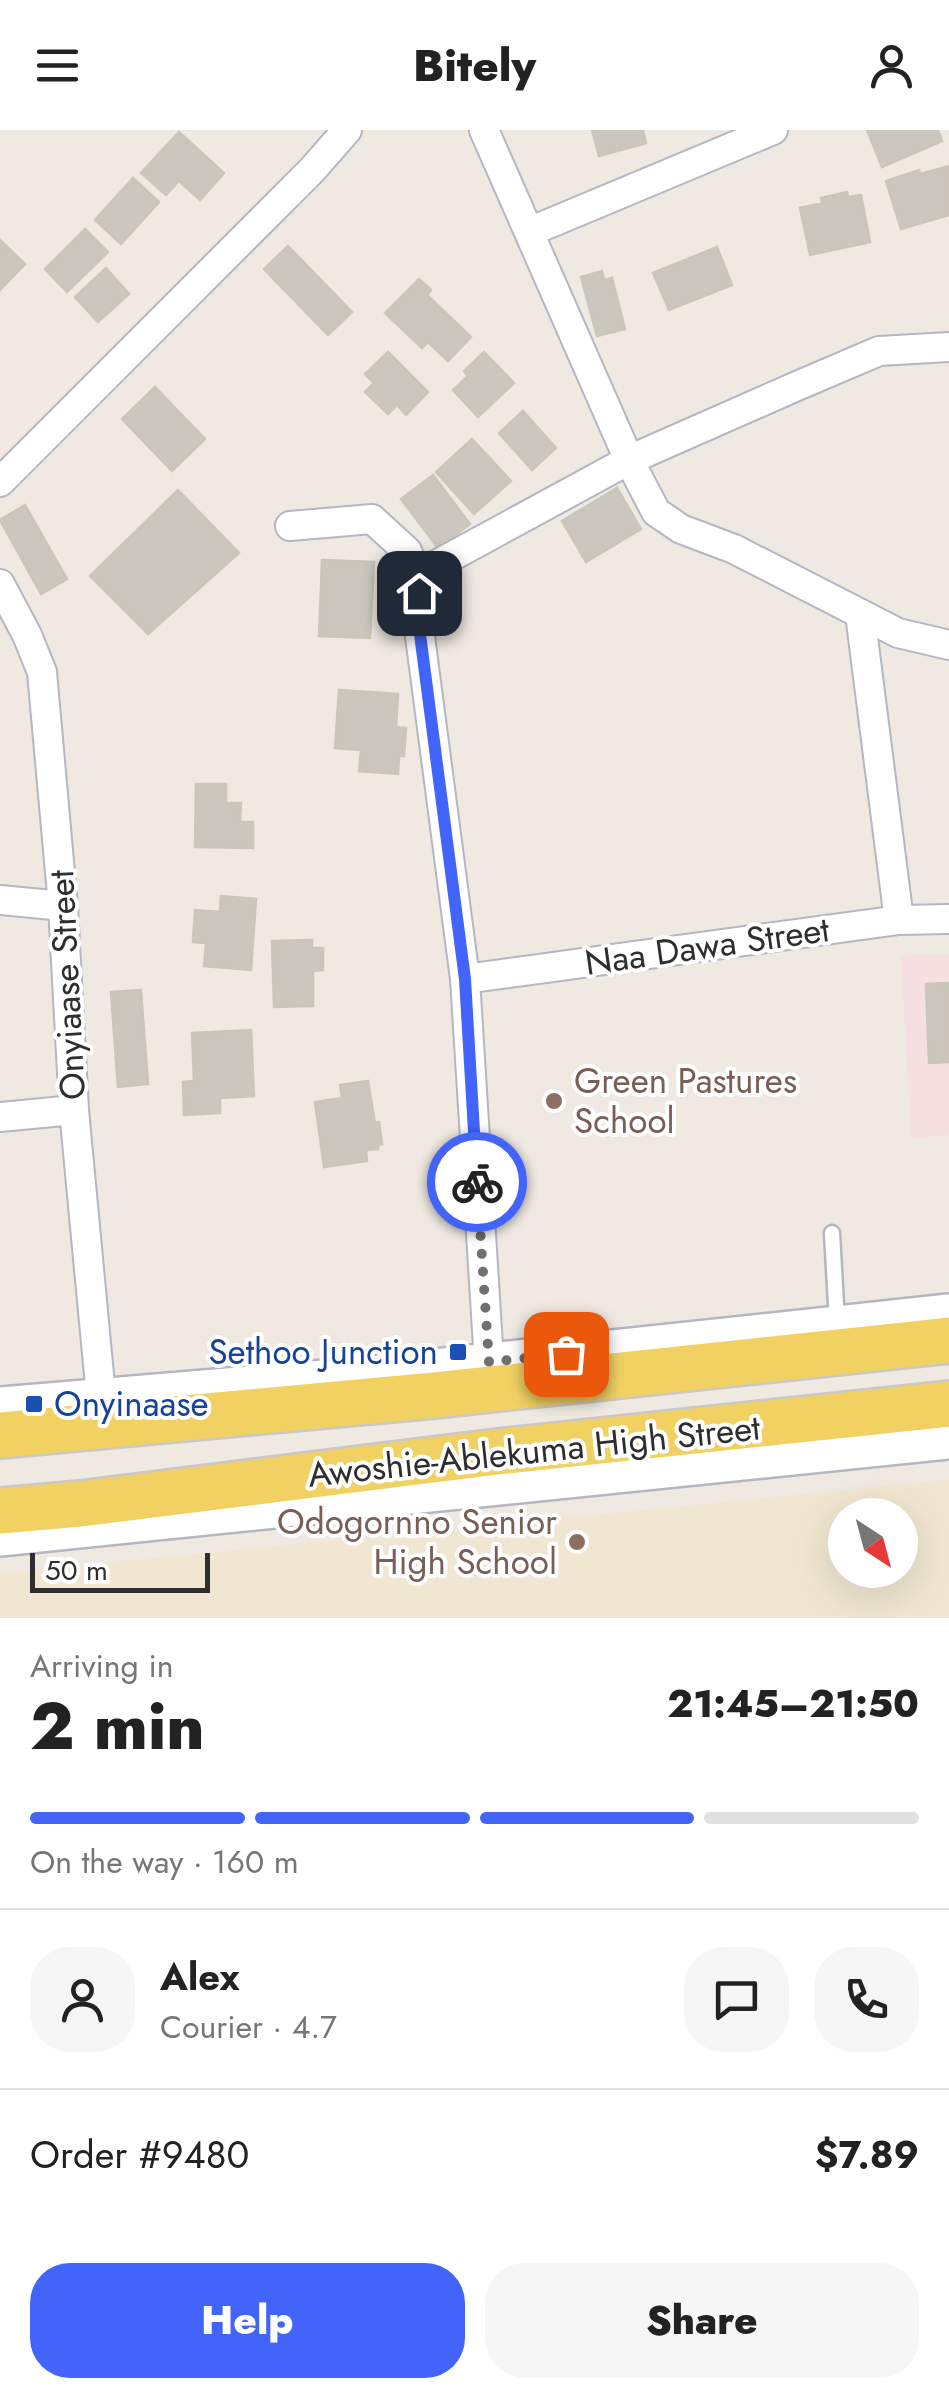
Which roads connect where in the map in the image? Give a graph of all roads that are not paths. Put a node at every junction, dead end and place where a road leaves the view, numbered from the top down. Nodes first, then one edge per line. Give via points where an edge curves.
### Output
1 (347, 130) edge
2 (484, 130) edge
3 (773, 130) edge
4 (529, 232) junction
5 (949, 348) edge
6 (629, 460) junction
7 (0, 482) edge
8 (290, 526) dead end
9 (0, 584) edge
10 (420, 589) junction
11 (860, 614) junction
12 (949, 645) edge
13 (0, 900) edge
14 (64, 906) junction
15 (949, 918) edge
16 (899, 920) junction
17 (465, 979) junction
18 (74, 1110) junction
19 (0, 1117) edge
20 (832, 1233) dead end
21 (949, 1312) edge
22 (837, 1324) junction
23 (949, 1340) edge
24 (489, 1362) junction
25 (360, 1376) junction
26 (435, 1395) junction
27 (102, 1396) junction
28 (949, 1404) edge
29 (0, 1405) edge
30 (881, 1431) junction
31 (0, 1435) edge
32 (949, 1441) edge
33 (0, 1511) edge
34 (0, 1538) edge

1 - 7 street
2 - 4 street
3 - 4 street
4 - 6 street
5 - 6 street via 879,351
6 - 10 street via 436,565
6 - 11 street via 656,512 681,529
8 - 10 street via 372,519 407,551
9 - 14 street, Onyiaase Street via 42,672
10 - 17 street via 416,606
11 - 12 street via 898,633
11 - 16 street
13 - 14 street
14 - 18 street, Onyiaase Street
15 - 16 street, Naa Dawa Street
16 - 17 street, Naa Dawa Street
17 - 24 street
18 - 19 street
18 - 27 street, Onyiaase Street
20 - 22 lane
21 - 22 street
22 - 24 street
23 - 26 main road, Awoshie-Ablekuma High Street
24 - 25 street
25 - 26 main road
25 - 27 street
26 - 31 main road, Awoshie-Ablekuma High Street
27 - 29 street
28 - 30 main road, Awoshie-Ablekuma High Street
30 - 32 street, Awoshie-Ablekuma High Street
30 - 33 main road, Awoshie-Ablekuma High Street via 498,1452
30 - 34 street, Awoshie-Ablekuma High Street

